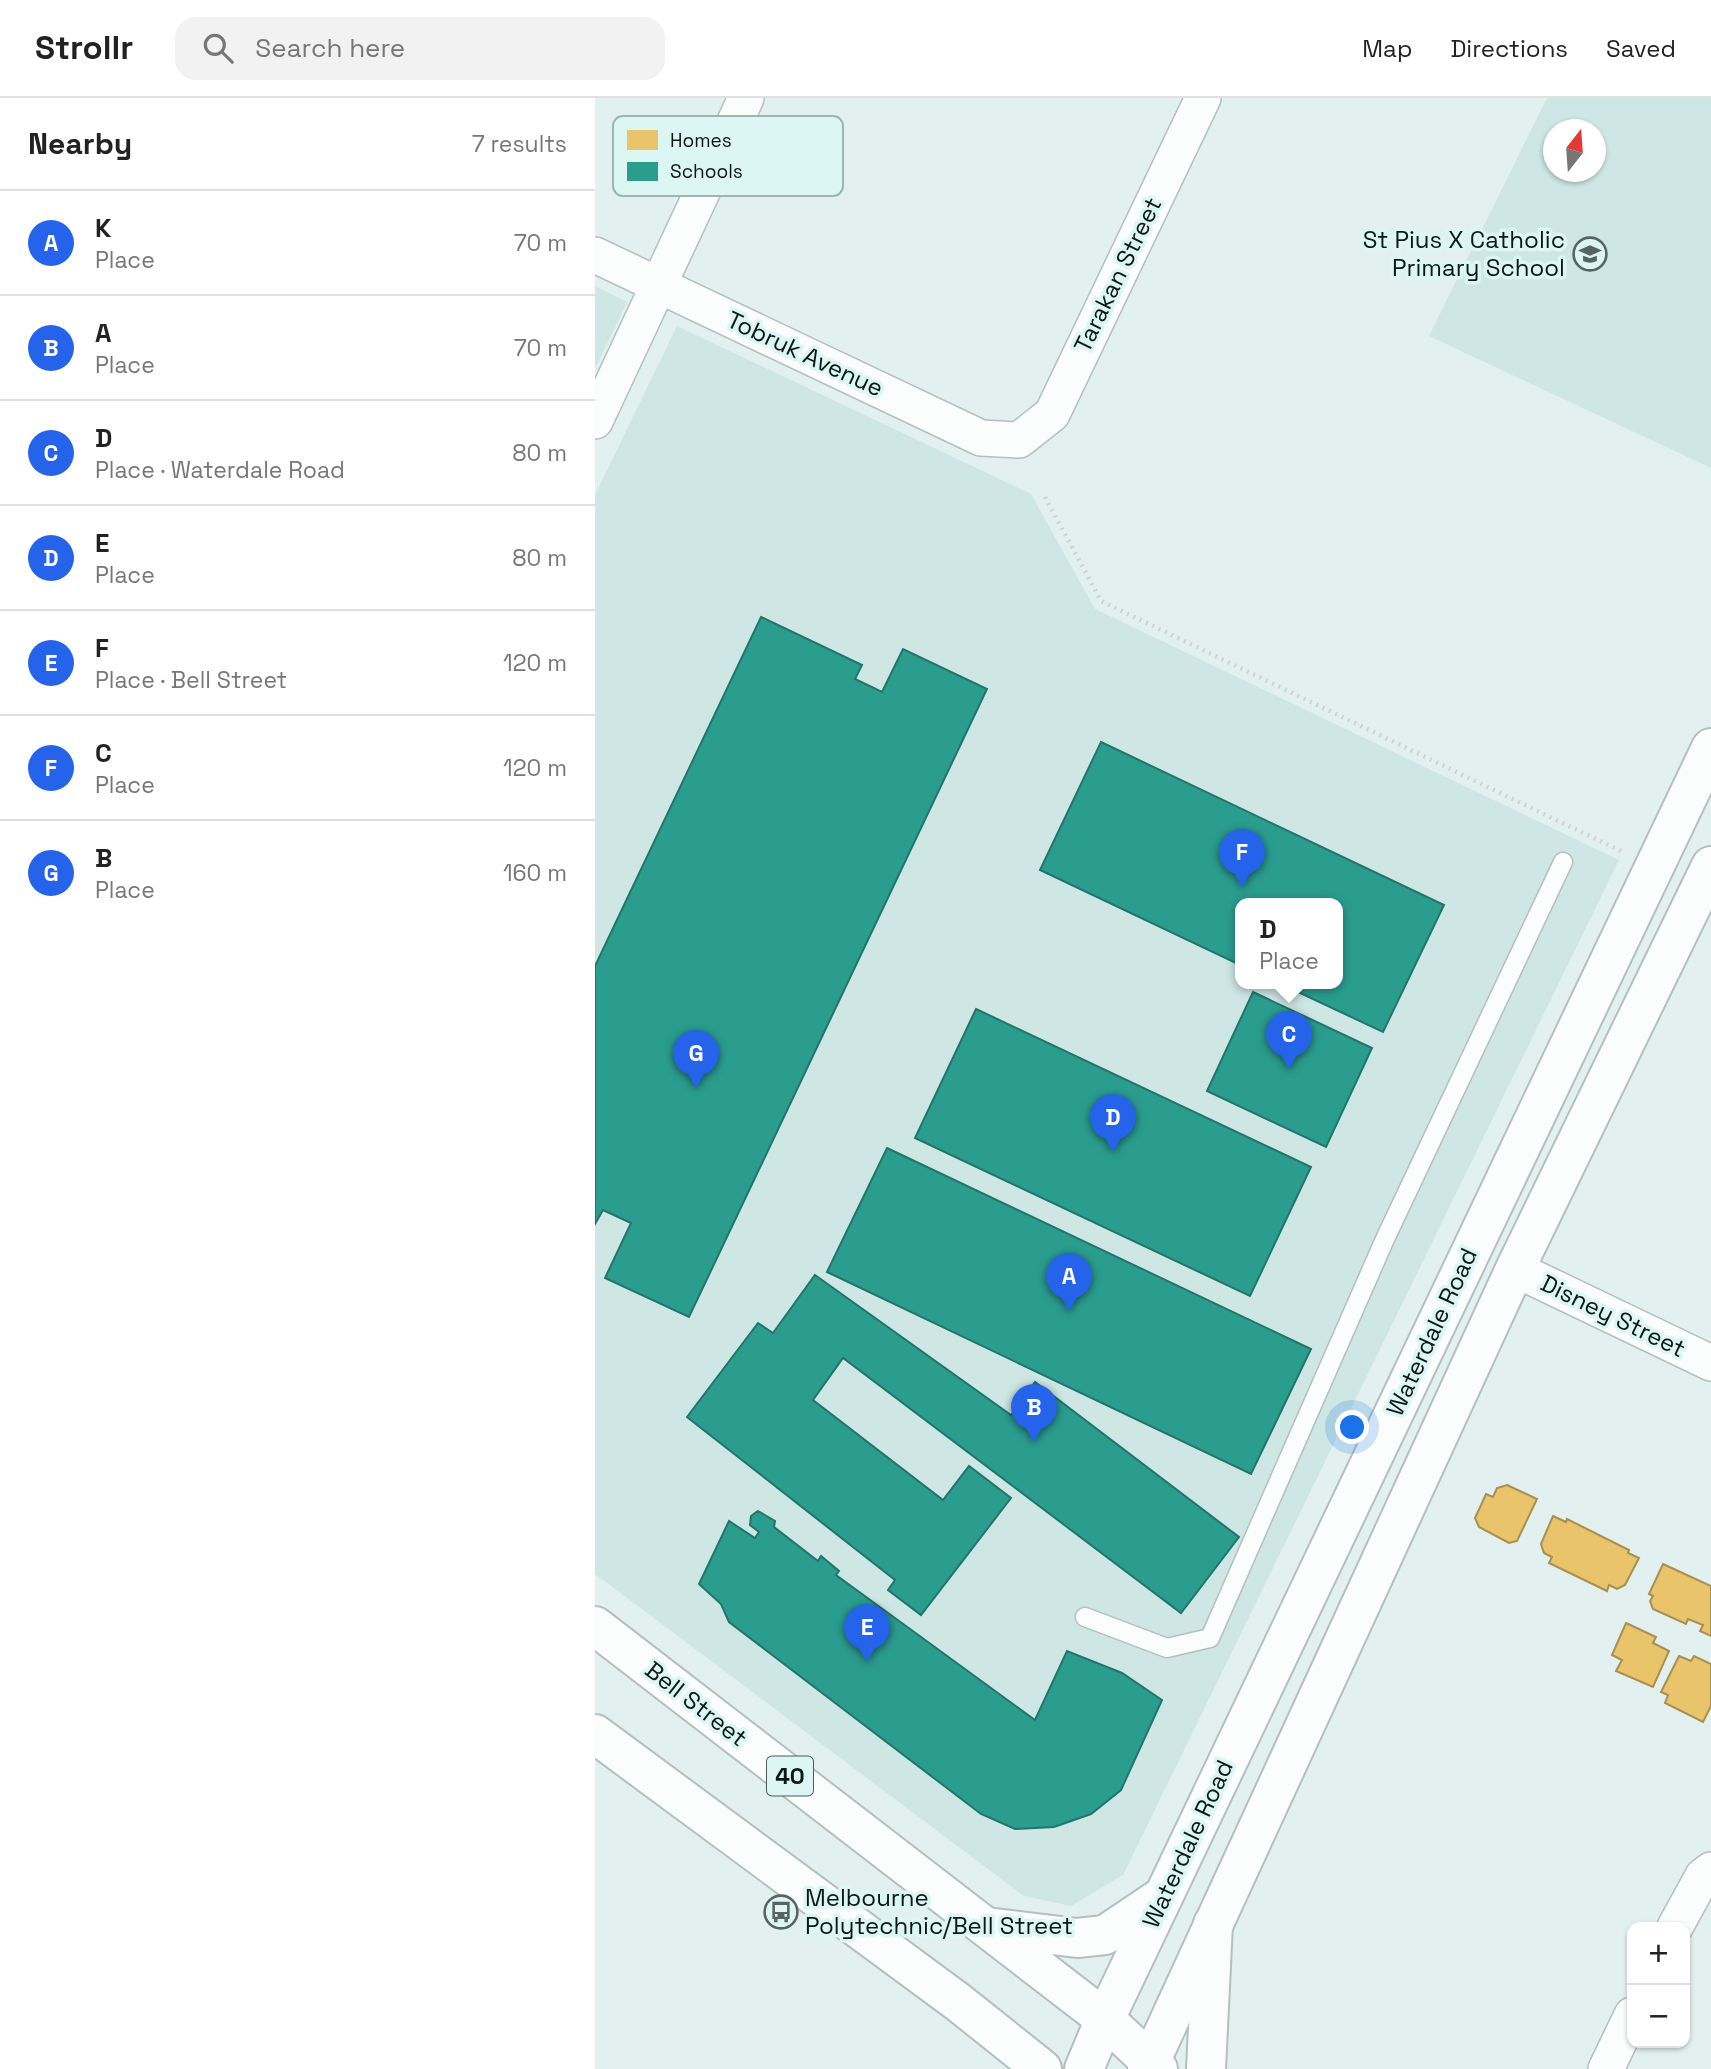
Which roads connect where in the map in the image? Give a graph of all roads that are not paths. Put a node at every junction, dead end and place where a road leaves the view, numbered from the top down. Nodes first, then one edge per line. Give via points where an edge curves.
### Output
1 (746, 98) edge
2 (1203, 98) edge
3 (738, 116) edge
4 (701, 196) edge
5 (595, 255) edge
6 (660, 285) junction
7 (595, 421) edge
8 (1019, 440) joint
9 (1711, 748) edge
10 (1563, 862) dead end
11 (1711, 866) edge
12 (1639, 874) junction
13 (1700, 917) edge
14 (1515, 1269) junction
15 (1711, 1363) edge
16 (1085, 1617) dead end
17 (595, 1626) edge
18 (595, 1734) edge
19 (1711, 1870) edge
20 (1163, 1896) junction
21 (1678, 1922) edge
22 (1213, 1924) junction
23 (985, 1926) junction
24 (1105, 2019) junction
25 (1627, 2025) edge
26 (1024, 2062) edge
27 (1152, 2066) edge
28 (1084, 2069) edge
29 (1206, 2069) edge
30 (1606, 2069) edge

1 - 3 street
2 - 8 street, Tarakan Street via 1052,414
4 - 6 street
5 - 6 street, Tobruk Avenue
6 - 7 street
6 - 8 street, Tobruk Avenue via 981,438
9 - 12 main road, Waterdale Road
10 - 16 lane via 1385,1239 1210,1638 1167,1648
11 - 13 main road, Waterdale Road
12 - 13 main road
12 - 20 main road, Waterdale Road
13 - 14 main road, Waterdale Road
14 - 15 street, Disney Street
14 - 22 main road, Waterdale Road
17 - 23 main road, Bell Street / 40
18 - 26 main road via 958,2002
19 - 21 street
20 - 23 main road via 1105,1935 1077,1938
20 - 24 main road, Waterdale Road
22 - 27 main road, Waterdale Road
22 - 29 main road
23 - 24 main road, Bell Street / 40
24 - 27 main road, Bell Street / 40
24 - 28 main road, Waterdale Road
25 - 30 street

